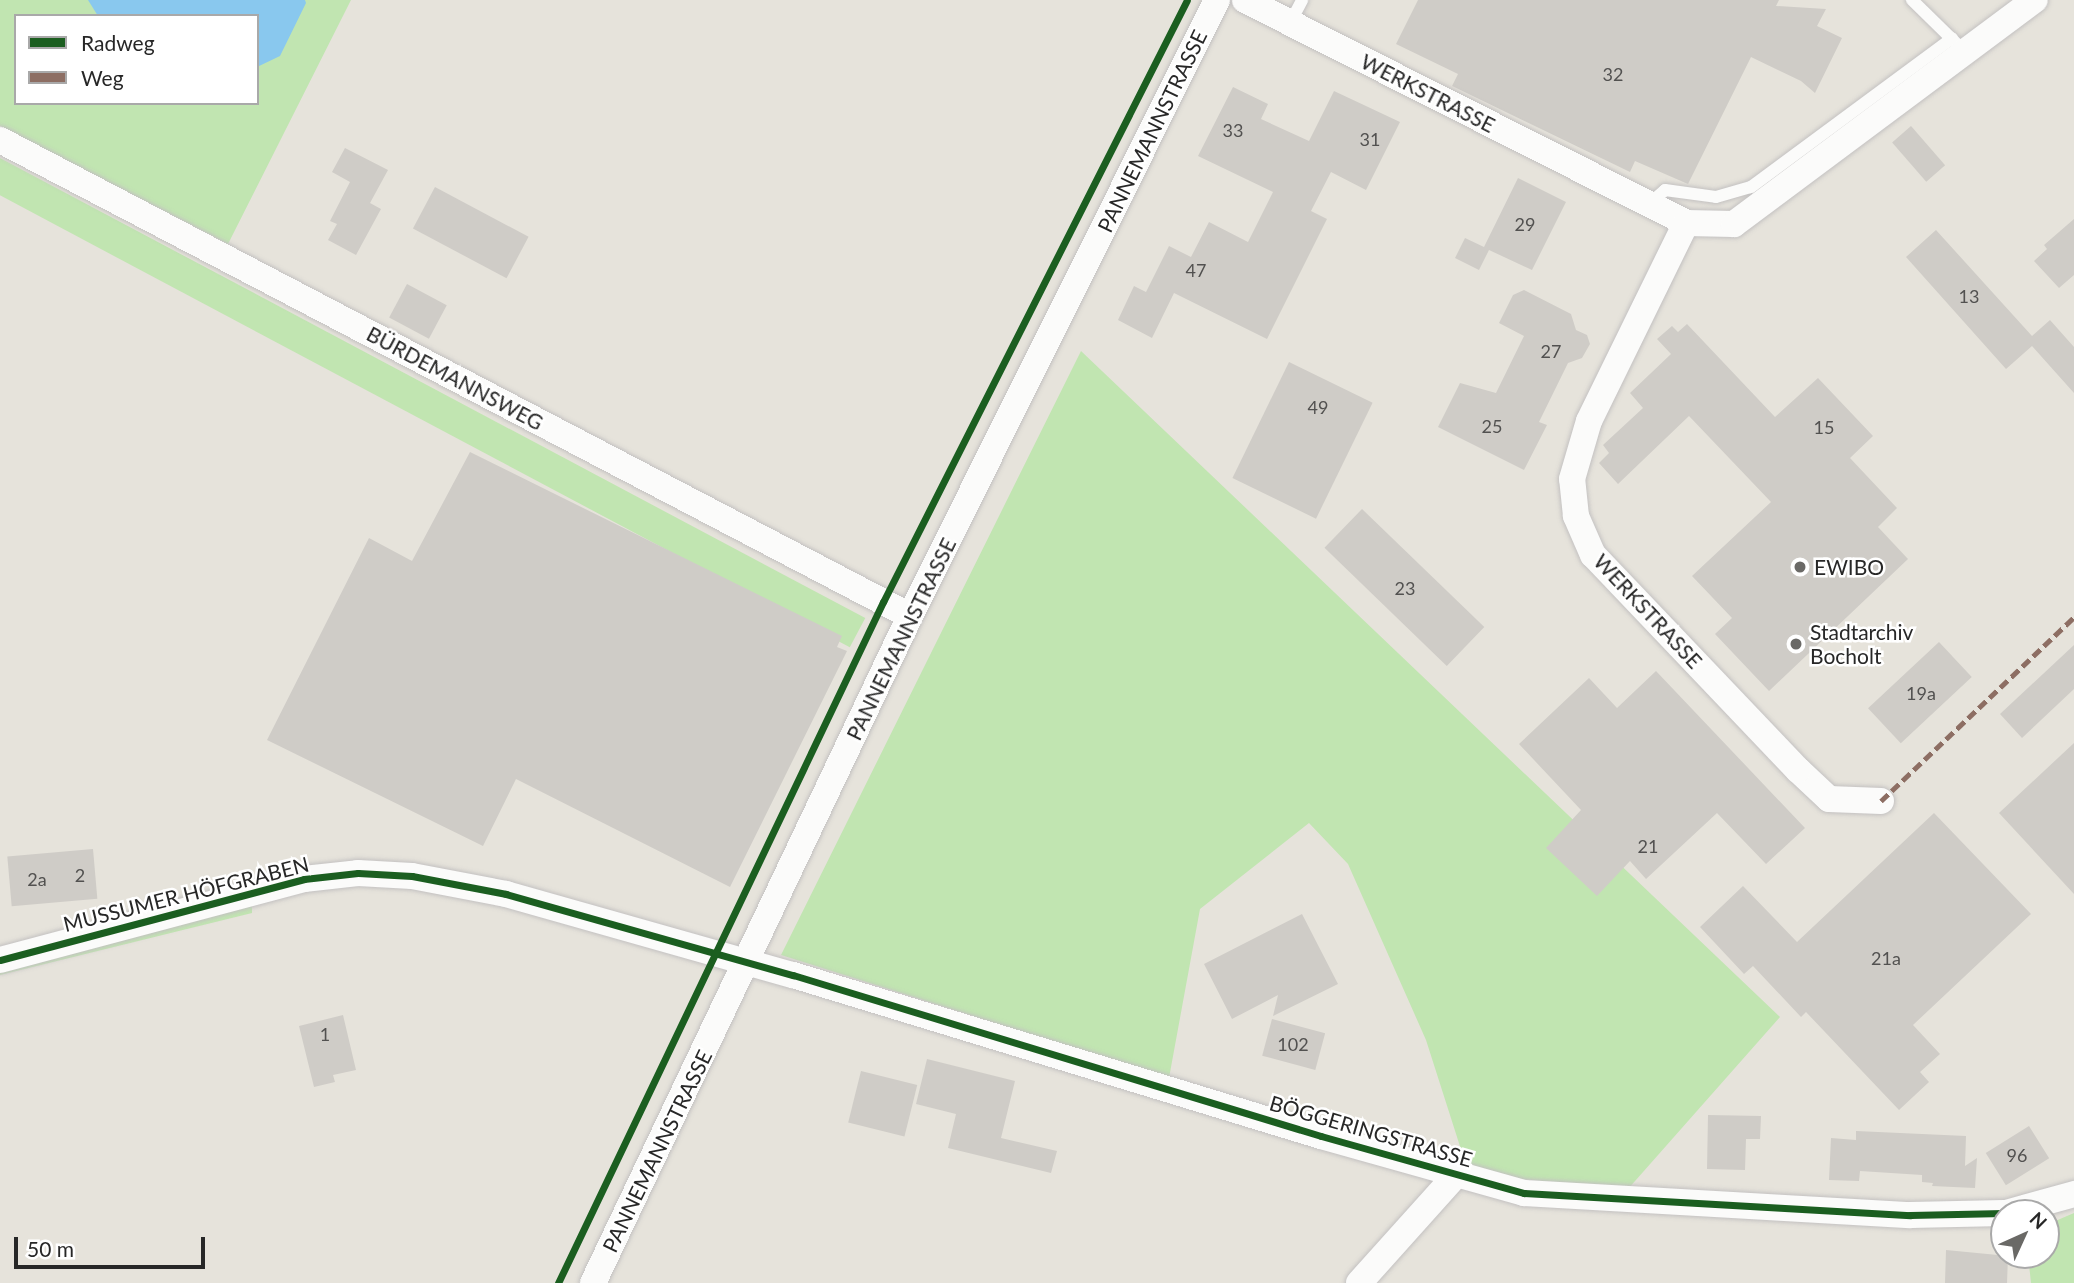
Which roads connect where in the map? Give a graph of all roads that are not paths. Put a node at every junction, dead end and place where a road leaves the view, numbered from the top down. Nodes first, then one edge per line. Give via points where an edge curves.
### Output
1 (1217, 0) edge
2 (1245, 0) edge
3 (1912, 0) edge
4 (2035, 0) edge
5 (1296, 12) edge
6 (1958, 45) junction
7 (0, 140) edge
8 (1648, 204) junction
9 (1686, 223) junction
10 (910, 616) junction
11 (1881, 801) dead end
12 (0, 960) edge
13 (748, 963) junction
14 (1456, 1175) junction
15 (2074, 1194) edge
16 (2056, 1199) edge
17 (1990, 1213) edge
18 (593, 1283) edge
19 (1359, 1283) edge

1 - 10 street, PANNEMANNSTRASSE
2 - 5 street, WERKSTRASSE
3 - 6 lane
4 - 6 street, WERKSTRASSE
5 - 8 street, WERKSTRASSE
6 - 8 lane via 1734,196 1665,190
6 - 9 street, WERKSTRASSE via 1734,224
7 - 10 street, BÜRDEMANNSWEG
8 - 9 street, WERKSTRASSE
9 - 11 street, WERKSTRASSE via 1589,421 1572,479 1576,516 1593,555 1829,799
10 - 13 street, PANNEMANNSTRASSE
12 - 13 street, MUSSUMER HÖFGRABEN via 304,879 358,873 412,876 506,894
13 - 14 street, BÖGGERINGSTRASSE
13 - 18 street, PANNEMANNSTRASSE
14 - 17 street, BÖGGERINGSTRASSE via 1524,1193 1618,1200 1910,1214
14 - 19 street, BÖGGERINGSTRASSE
15 - 16 street, BÖGGERINGSTRASSE

